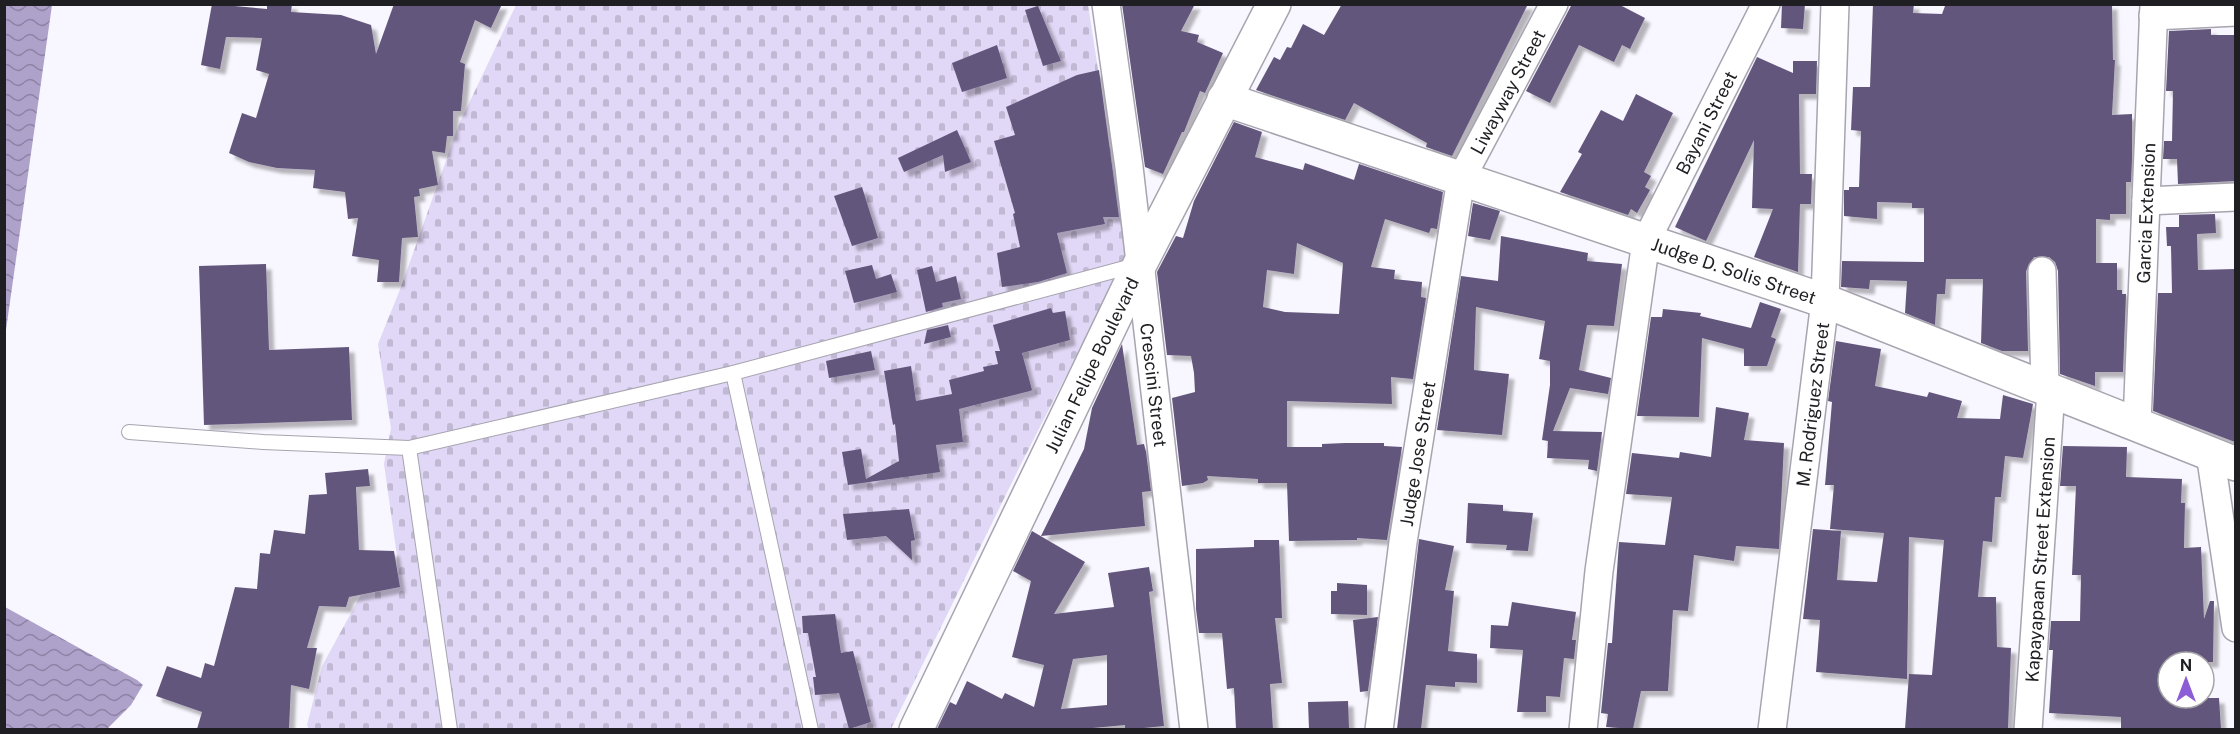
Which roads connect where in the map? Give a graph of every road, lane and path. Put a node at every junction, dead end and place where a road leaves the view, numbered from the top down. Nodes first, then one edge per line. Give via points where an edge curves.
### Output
1 (1106, 4) edge
2 (1274, 4) edge
3 (1554, 4) edge
4 (1766, 4) edge
5 (1834, 4) edge
6 (2153, 10) edge
7 (2235, 12) edge
8 (1224, 99) junction
9 (1461, 179) junction
10 (2235, 197) edge
11 (2146, 201) junction
12 (1646, 241) junction
13 (1140, 264) junction
14 (2042, 271) dead end
15 (1825, 301) junction
16 (733, 373) junction
17 (2048, 389) junction
18 (2138, 423) junction
19 (129, 432) dead end
20 (409, 448) junction
21 (2222, 458) edge
22 (2235, 628) edge
23 (450, 729) edge
24 (811, 729) edge
25 (916, 729) edge
26 (1194, 729) edge
27 (1379, 729) edge
28 (1583, 729) edge
29 (1772, 729) edge
30 (2028, 729) edge

1 - 13 street, Crescini Street
2 - 8 street, Julian Felipe Boulevard
3 - 9 street, Liwayway Street
4 - 12 street, Bayani Street
5 - 15 street, M. Rodriguez Street
6 - 7 street
6 - 11 street, Garcia Extension
8 - 9 street, Judge D. Solis Street
8 - 13 street, Julian Felipe Boulevard
9 - 12 street, Judge D. Solis Street
9 - 27 street, Judge Jose Street via 1403,543
10 - 11 street
11 - 18 street, Garcia Extension
12 - 15 street, Judge D. Solis Street
12 - 28 street, Bayani Street via 1599,571
13 - 16 lane
13 - 25 street, Julian Felipe Boulevard
13 - 26 street, Crescini Street
14 - 17 street, Kapayapaan Street Extension
15 - 17 street, Judge D. Solis Street
15 - 29 street, M. Rodriguez Street
16 - 20 lane
16 - 24 lane
17 - 18 street, Judge D. Solis Street
17 - 30 street, Kapayapaan Street Extension
18 - 21 street, Judge D. Solis Street
19 - 20 lane
20 - 23 lane
21 - 22 street

